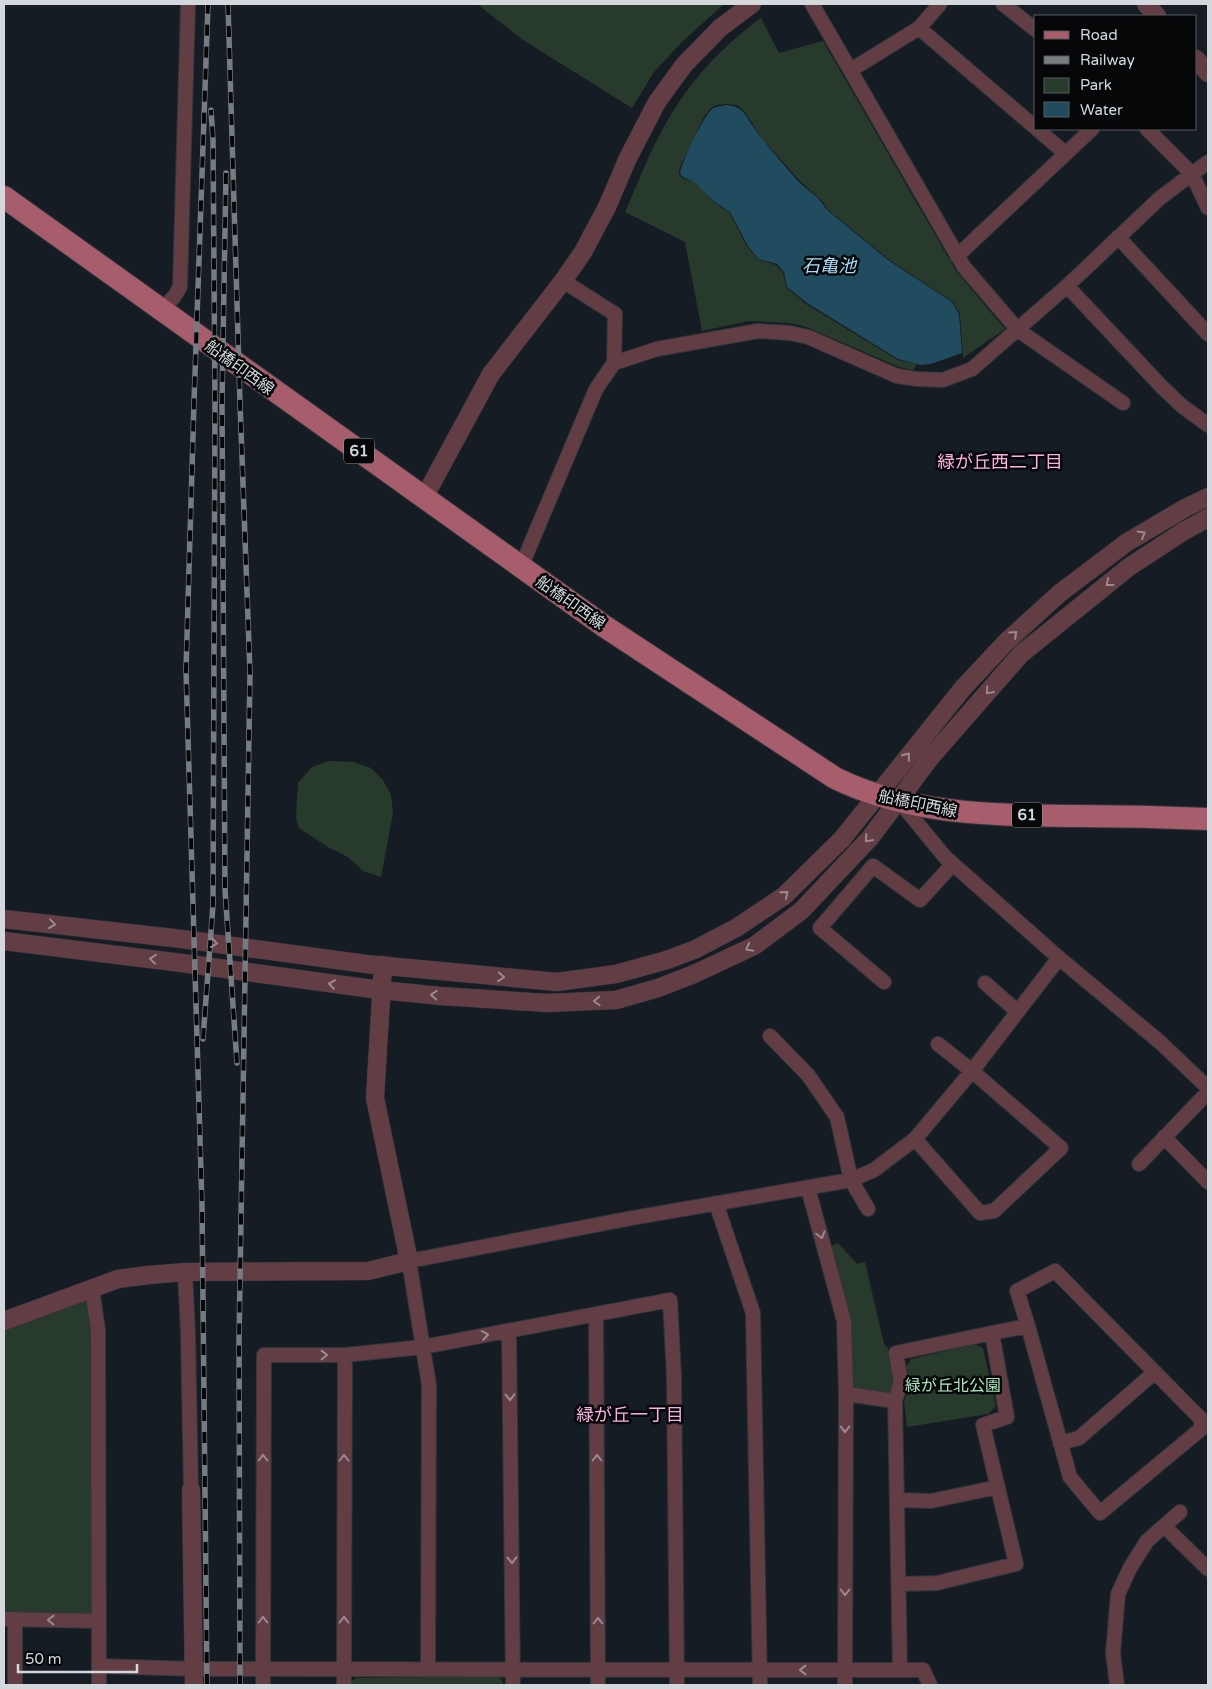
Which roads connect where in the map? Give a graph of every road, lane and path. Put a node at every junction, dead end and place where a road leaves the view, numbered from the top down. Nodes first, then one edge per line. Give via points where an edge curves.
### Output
1 (188, 4) edge
2 (752, 4) edge
3 (812, 4) edge
4 (940, 4) edge
5 (1003, 4) edge
6 (1146, 4) edge
7 (1156, 15) edge
8 (919, 28) junction
9 (1034, 28) edge
10 (1197, 60) edge
11 (851, 70) junction
12 (1208, 73) edge
13 (1034, 126) edge
14 (1038, 130) edge
15 (1091, 130) edge
16 (1148, 130) edge
17 (1065, 153) junction
18 (1208, 162) edge
19 (1192, 174) junction
20 (4, 198) edge
21 (1208, 208) edge
22 (1118, 237) junction
23 (957, 256) junction
24 (563, 281) junction
25 (1067, 286) junction
26 (161, 310) junction
27 (1018, 330) junction
28 (1208, 334) edge
29 (614, 363) junction
30 (1123, 403) dead end
31 (1208, 425) edge
32 (425, 496) junction
33 (1208, 497) edge
34 (1208, 518) edge
35 (521, 567) junction
36 (877, 794) junction
37 (898, 801) junction
38 (1208, 819) edge
39 (953, 864) junction
40 (4, 919) edge
41 (4, 941) edge
42 (1059, 958) junction
43 (382, 965) junction
44 (884, 982) dead end
45 (985, 983) dead end
46 (380, 990) junction
47 (1018, 1012) junction
48 (770, 1036) dead end
49 (938, 1044) dead end
50 (972, 1071) junction
51 (1208, 1088) edge
52 (1208, 1092) edge
53 (1164, 1137) junction
54 (915, 1139) junction
55 (1139, 1164) dead end
56 (851, 1180) junction
57 (1208, 1182) edge
58 (808, 1188) junction
59 (716, 1203) junction
60 (868, 1209) dead end
61 (409, 1261) junction
62 (185, 1272) junction
63 (92, 1288) junction
64 (596, 1314) junction
65 (4, 1321) edge
66 (1028, 1326) junction
67 (509, 1331) junction
68 (992, 1333) junction
69 (423, 1347) junction
70 (345, 1355) junction
71 (1154, 1372) junction
72 (846, 1394) junction
73 (895, 1401) junction
74 (1060, 1443) junction
75 (998, 1487) junction
76 (191, 1490) joint
77 (897, 1500) junction
78 (1180, 1512) dead end
79 (1164, 1526) junction
80 (1208, 1569) edge
81 (899, 1584) junction
82 (9, 1620) edge
83 (99, 1621) junction
84 (99, 1666) junction
85 (262, 1669) junction
86 (343, 1669) junction
87 (428, 1669) junction
88 (514, 1669) junction
89 (598, 1669) junction
90 (677, 1669) junction
91 (760, 1670) junction
92 (845, 1670) junction
93 (900, 1670) junction
94 (194, 1677) edge
95 (15, 1685) edge
96 (100, 1685) edge
97 (263, 1685) edge
98 (344, 1685) edge
99 (513, 1685) edge
100 (598, 1685) edge
101 (677, 1685) edge
102 (760, 1685) edge
103 (845, 1685) edge
104 (930, 1685) edge
105 (1117, 1685) edge

1 - 26 street via 180,287
2 - 24 street via 720,28 684,65 657,102 607,207
3 - 11 street
4 - 8 street
5 - 9 street
6 - 7 street
8 - 11 street
8 - 13 street
10 - 12 street
11 - 23 street
14 - 17 street
15 - 17 street
16 - 19 street
17 - 23 street
18 - 19 street
19 - 21 street
19 - 22 street
20 - 26 main road, 船橋印西線 / 61
22 - 25 street
22 - 28 street
23 - 27 street
24 - 29 street via 615,314
24 - 32 street via 491,374
25 - 27 street
25 - 31 street via 1162,387
26 - 32 main road, 船橋印西線 / 61
27 - 29 street via 972,369 943,380 897,376 808,337 758,331 656,349
27 - 30 street
29 - 35 street via 596,390
32 - 35 main road, 船橋印西線 / 61
36 -> 33 street via 963,688 1007,640 1053,599 1126,544
34 -> 37 street via 1129,567 1021,654 930,758
35 - 36 main road, 船橋印西線 / 61 via 604,626 835,778
36 - 37 main road, 船橋印西線 / 61
43 -> 36 street via 557,982 616,974 696,950 784,896 842,839
37 - 38 main road, 船橋印西線 / 61 via 979,814
37 - 39 street
37 -> 46 street via 870,838 801,911 754,946 658,988 616,1000 547,1003
39 - 42 street
39 - 44 street via 920,900 873,866 820,928
40 -> 43 street
46 -> 41 street
42 - 47 street
42 - 51 street via 1161,1043
43 - 46 street
45 - 47 street
46 - 61 street via 375,1098
47 - 50 street
48 - 56 street via 808,1075 837,1117
49 - 50 street
50 - 54 street
50 - 54 street via 1061,1148 994,1211 980,1213
52 - 53 street
53 - 55 street
53 - 57 street
54 - 56 street via 874,1170
56 - 58 street
56 - 60 street
58 - 59 street
58 -> 72 street via 844,1321
59 - 61 street
59 - 91 street via 754,1313
61 - 62 street via 368,1271
61 - 69 street
62 - 63 street via 118,1279
62 - 76 street
63 - 65 street
63 - 83 street via 98,1330
64 - 67 street
89 -> 64 street
64 - 90 street via 670,1300 674,1377
66 - 68 street
66 - 71 street via 1017,1291 1055,1271
66 - 74 street
69 -> 67 street
67 -> 88 street
68 - 73 street via 896,1353 901,1382
68 - 75 street via 1008,1417 983,1425
69 - 70 street
69 - 87 street via 429,1385
85 -> 70 street via 264,1355
86 -> 70 street
71 - 74 street via 1079,1438
71 - 74 street via 1201,1419 1202,1429 1100,1513 1070,1477
72 - 73 street
72 -> 92 street
73 - 77 street
75 - 77 street via 931,1501
75 - 81 street via 1016,1564 937,1583
76 - 94 street
77 - 81 street
78 - 79 street
79 - 80 street
79 - 105 street via 1147,1541 1118,1594 1113,1653
81 - 93 street
83 -> 82 street
82 - 95 street
83 - 84 street
84 - 94 street
84 - 96 street
85 - 86 street
85 - 94 street
85 - 97 street
86 - 87 street
86 - 98 street
87 - 88 street
88 - 89 street
88 - 99 street
89 - 90 street
89 - 100 street
90 - 91 street
90 - 101 street
92 -> 91 street
91 - 102 street
92 - 93 street
92 - 103 street
93 - 104 street via 923,1670

